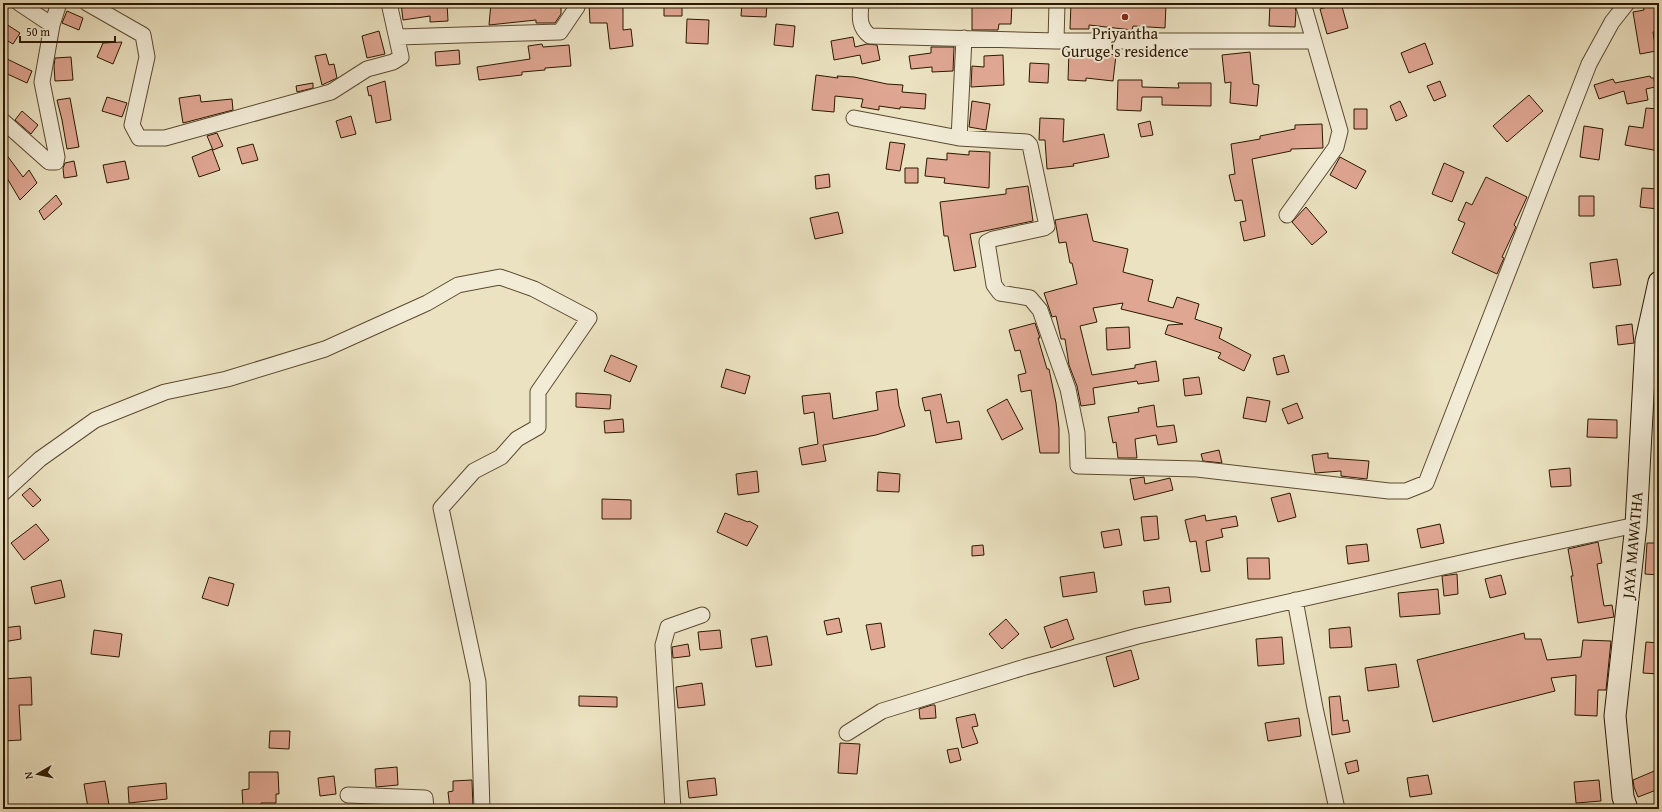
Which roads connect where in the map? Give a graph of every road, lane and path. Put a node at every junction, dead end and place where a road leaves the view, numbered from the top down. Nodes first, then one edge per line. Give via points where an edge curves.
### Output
1 (19, 3) edge
2 (59, 3) edge
3 (87, 3) edge
4 (389, 3) edge
5 (578, 3) edge
6 (861, 3) edge
7 (1057, 3) edge
8 (1303, 3) edge
9 (1627, 3) edge
10 (52, 25) junction
11 (398, 37) junction
12 (964, 38) junction
13 (1314, 41) junction
14 (1056, 42) junction
15 (854, 118) dead end
16 (3, 120) edge
17 (959, 138) junction
18 (1287, 215) dead end
19 (1659, 282) edge
20 (3, 493) edge
21 (1636, 525) junction
22 (1295, 600) junction
23 (702, 615) dead end
24 (847, 732) dead end
25 (348, 795) dead end
26 (426, 809) edge
27 (482, 809) edge
28 (673, 809) edge
29 (1337, 809) edge
30 (1627, 809) edge

1 - 10 street
2 - 10 street
3 - 11 street via 143,35 147,57 132,125 139,138 165,138 331,92 367,69 402,57
4 - 11 street
5 - 11 street via 560,32
6 - 12 street via 860,22 864,32 870,36
7 - 14 street
8 - 13 street
9 - 17 street via 1612,22 1588,64 1426,483 1406,491 1197,469 1078,466 1077,433 1068,389 1040,310 1030,298 1000,293 994,285 987,242 1046,226 1030,145 1027,142
10 - 16 street via 42,82 56,162 49,162
12 - 14 street
12 - 17 street
13 - 14 street
13 - 18 street via 1340,130 1336,147
15 - 17 street
19 - 21 street, JAYA MAWATHA via 1646,341
20 - 27 street via 40,459 95,420 165,392 227,379 325,349 427,303 458,284 500,277 534,289 589,318 538,392 538,427 517,439 501,457 474,471 441,508 478,682
21 - 22 street
21 - 30 street, JAYA MAWATHA via 1615,716 1623,797
22 - 24 street via 1138,636 1024,667 882,711
22 - 29 street
23 - 28 street via 668,627 663,645
25 - 26 street via 425,798

